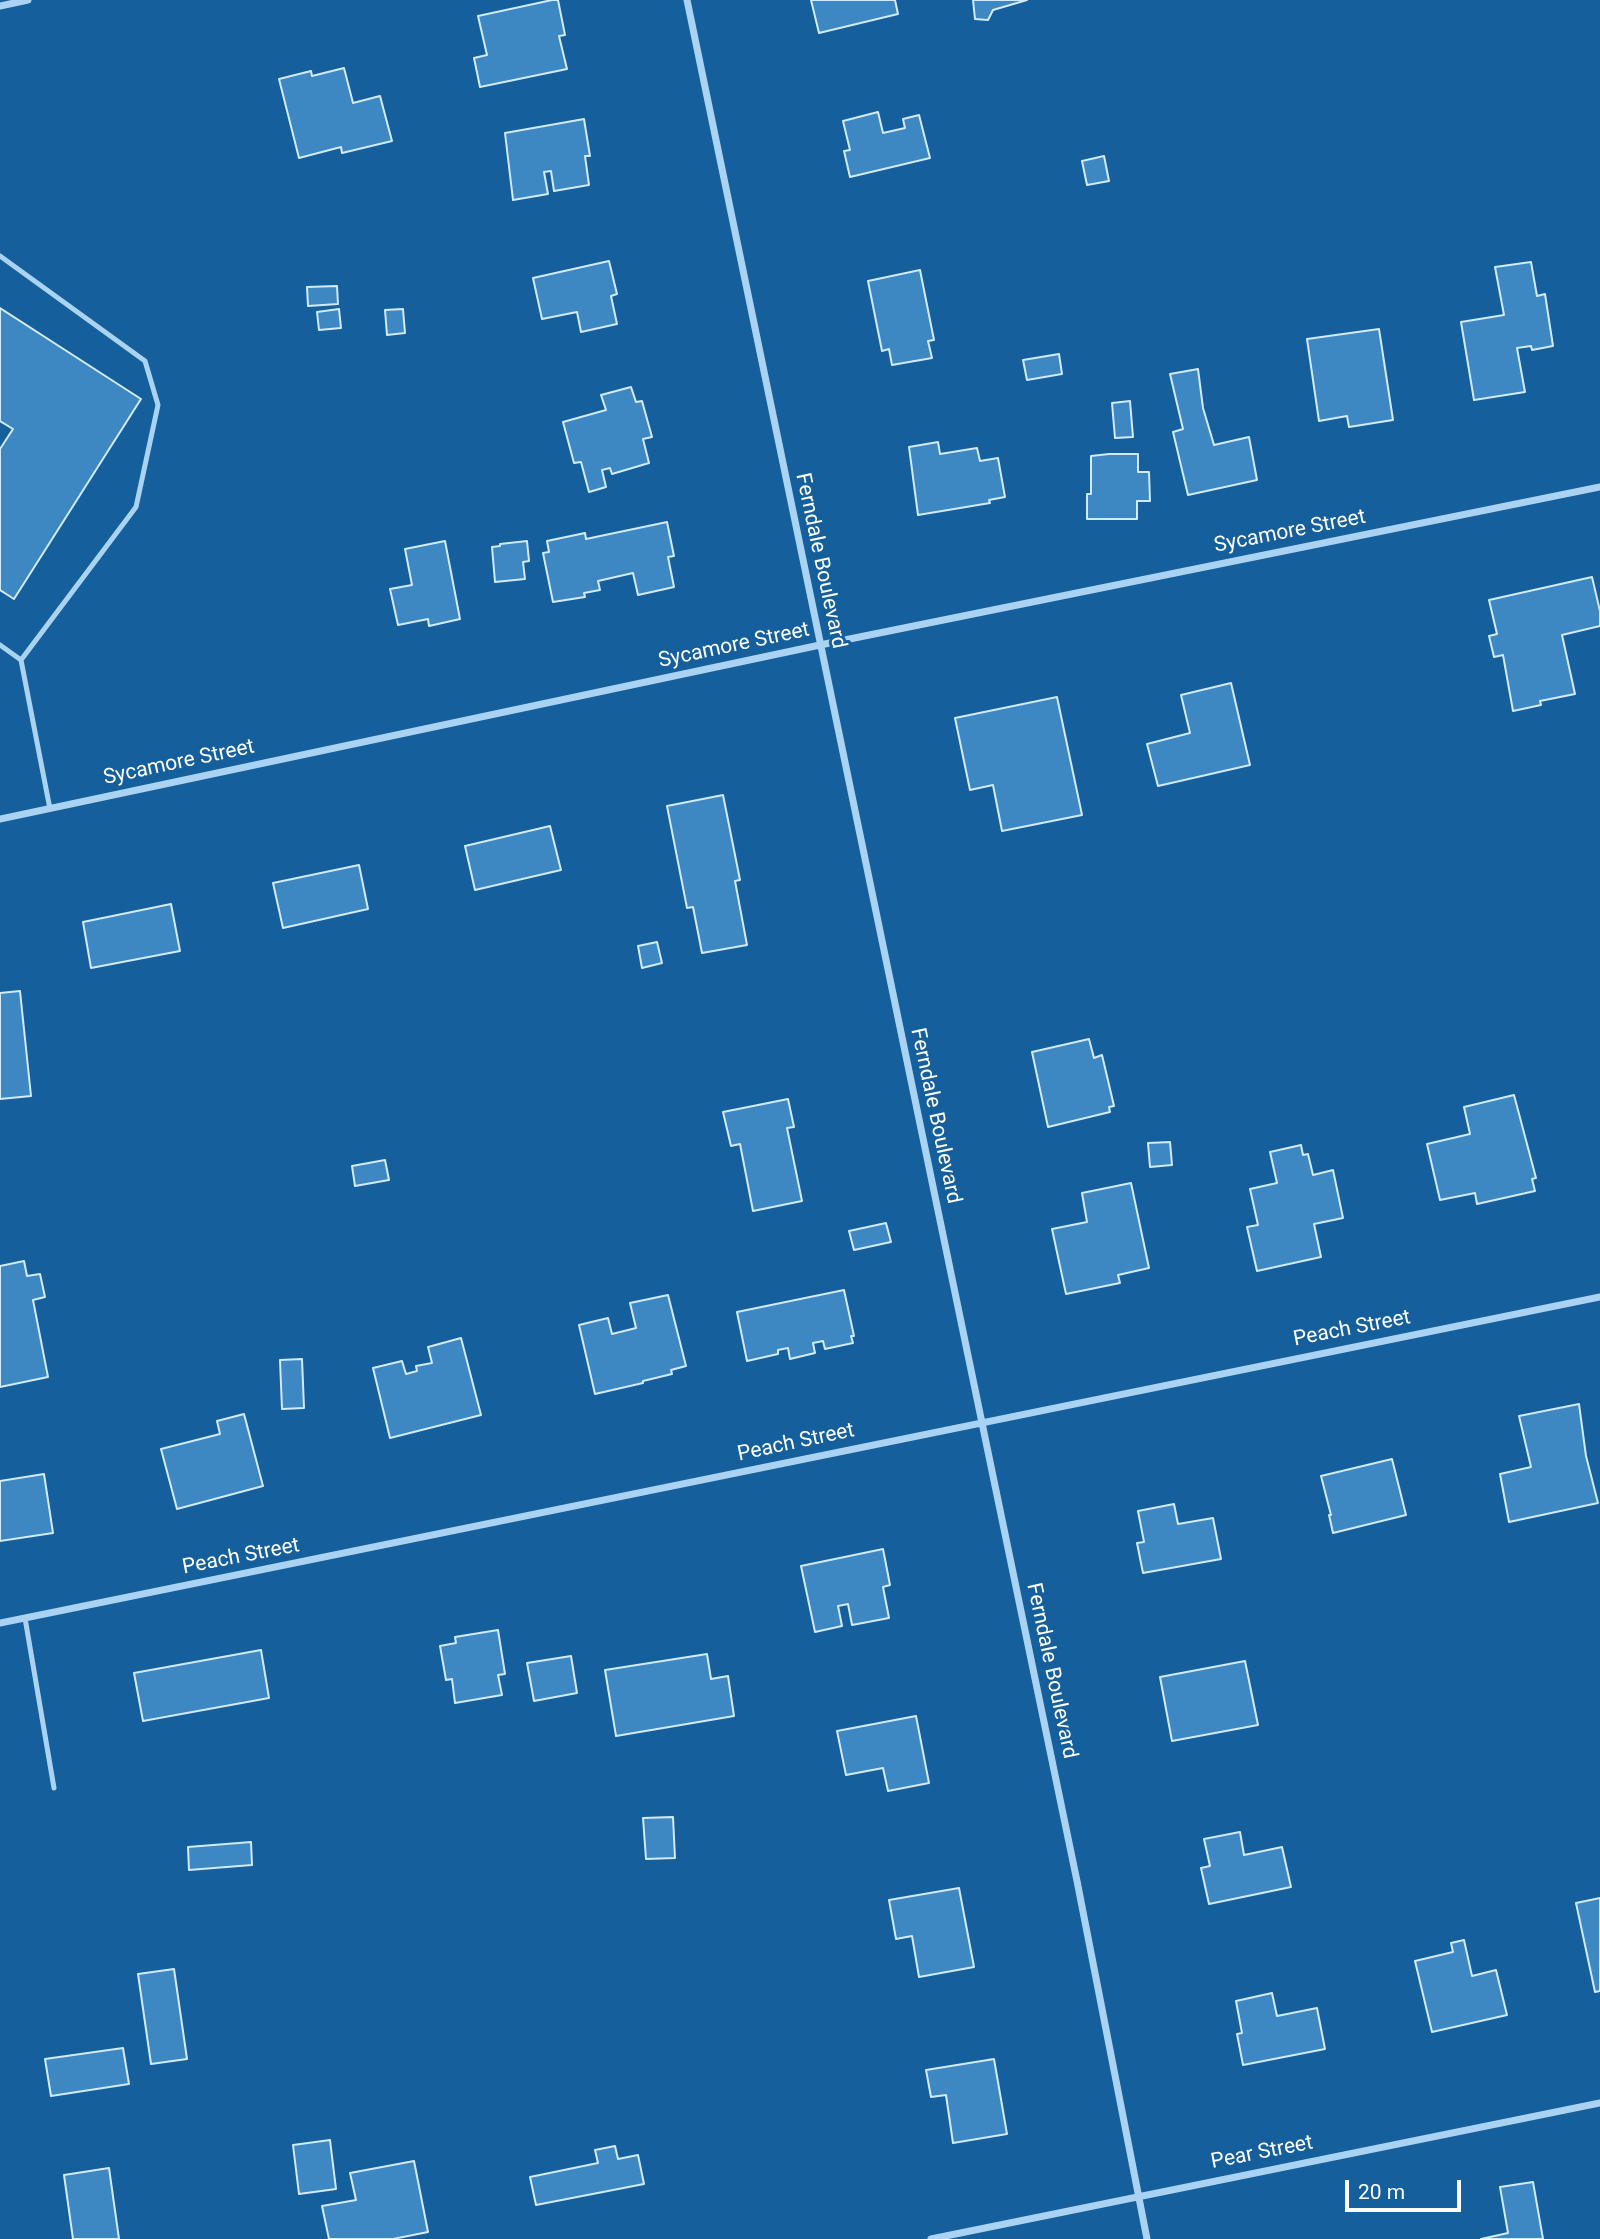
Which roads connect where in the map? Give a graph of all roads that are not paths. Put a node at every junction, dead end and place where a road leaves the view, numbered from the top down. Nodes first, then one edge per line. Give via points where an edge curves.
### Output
1 (29, 0) edge
2 (687, 0) edge
3 (0, 6) edge
4 (0, 256) edge
5 (1600, 487) edge
6 (0, 645) edge
7 (820, 645) junction
8 (21, 660) junction
9 (50, 809) junction
10 (0, 819) edge
11 (1600, 1297) edge
12 (981, 1422) junction
13 (25, 1618) junction
14 (0, 1623) edge
15 (54, 1788) dead end
16 (1600, 2103) edge
17 (1137, 2196) junction
18 (931, 2239) edge
19 (1147, 2239) edge

1 - 3 street
2 - 7 street, Ferndale Boulevard
4 - 8 lane via 145,361 158,405 136,507
5 - 7 street, Sycamore Street
6 - 8 lane
7 - 9 street, Sycamore Street
7 - 12 street, Ferndale Boulevard
8 - 9 lane
9 - 10 street, Sycamore Street
11 - 12 street, Peach Street
12 - 13 street, Peach Street
12 - 17 street, Ferndale Boulevard
13 - 14 street, Peach Street
13 - 15 lane
16 - 17 street, Pear Street
17 - 18 street, Pear Street
17 - 19 street, Ferndale Boulevard

